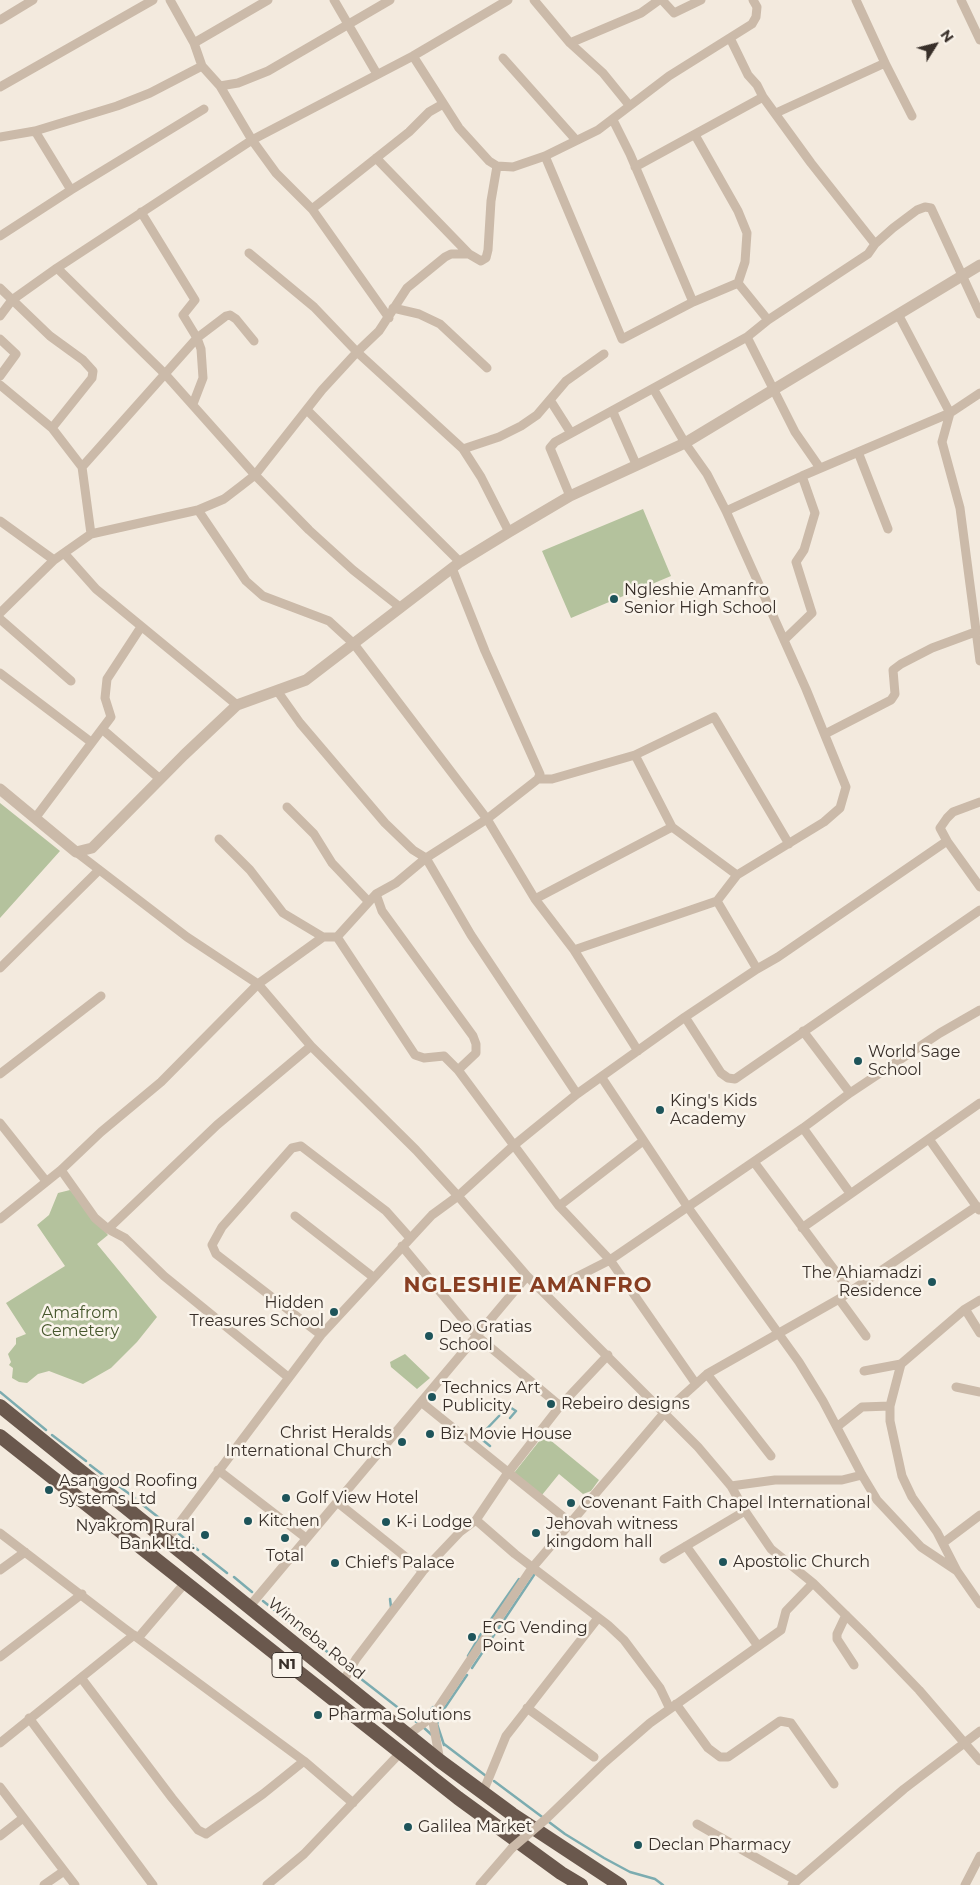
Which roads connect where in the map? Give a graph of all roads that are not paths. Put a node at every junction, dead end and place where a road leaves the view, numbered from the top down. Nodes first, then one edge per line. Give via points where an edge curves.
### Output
1 (33, 0) edge
2 (153, 0) edge
3 (170, 0) edge
4 (268, 0) edge
5 (334, 0) edge
6 (390, 0) edge
7 (508, 0) edge
8 (534, 0) edge
9 (661, 0) edge
10 (701, 0) edge
11 (753, 0) edge
12 (856, 0) edge
13 (961, 0) edge
14 (0, 20) edge
15 (348, 26) junction
16 (730, 38) junction
17 (980, 40) edge
18 (194, 43) junction
19 (570, 43) junction
20 (412, 56) junction
21 (503, 58) dead end
22 (885, 64) junction
23 (202, 66) junction
24 (377, 74) junction
25 (220, 86) junction
26 (0, 87) edge
27 (763, 97) junction
28 (443, 104) junction
29 (629, 105) junction
30 (204, 109) dead end
31 (776, 113) junction
32 (912, 116) dead end
33 (613, 120) junction
34 (35, 132) junction
35 (695, 135) junction
36 (0, 137) edge
37 (252, 140) junction
38 (576, 140) junction
39 (545, 156) junction
40 (376, 158) junction
41 (497, 166) junction
42 (635, 167) junction
43 (71, 190) junction
44 (312, 209) junction
45 (141, 212) junction
46 (0, 236) edge
47 (875, 244) junction
48 (249, 253) dead end
49 (469, 254) junction
50 (980, 265) edge
51 (57, 268) junction
52 (962, 276) junction
53 (738, 283) junction
54 (0, 288) edge
55 (12, 300) junction
56 (693, 302) junction
57 (393, 308) junction
58 (898, 314) junction
59 (980, 314) edge
60 (0, 316) edge
61 (389, 318) junction
62 (768, 320) junction
63 (747, 337) junction
64 (197, 338) junction
65 (0, 339) edge
66 (254, 341) dead end
67 (357, 352) junction
68 (604, 354) dead end
69 (487, 368) dead end
70 (165, 374) junction
71 (0, 376) edge
72 (0, 385) edge
73 (654, 390) junction
74 (774, 391) junction
75 (980, 394) edge
76 (550, 400) junction
77 (193, 404) junction
78 (307, 410) junction
79 (613, 412) junction
80 (950, 413) junction
81 (52, 428) junction
82 (571, 433) junction
83 (685, 444) junction
84 (464, 449) junction
85 (858, 452) junction
86 (636, 464) junction
87 (82, 467) junction
88 (820, 468) junction
89 (255, 475) junction
90 (802, 476) junction
91 (570, 496) junction
92 (198, 510) junction
93 (726, 511) junction
94 (0, 521) edge
95 (888, 529) dead end
96 (508, 532) junction
97 (91, 534) junction
98 (64, 553) junction
99 (54, 560) junction
100 (456, 565) junction
101 (401, 608) junction
102 (0, 613) edge
103 (0, 619) edge
104 (141, 626) junction
105 (977, 632) edge
106 (784, 640) junction
107 (354, 644) junction
108 (980, 661) edge
109 (0, 673) edge
110 (71, 681) dead end
111 (278, 692) junction
112 (237, 705) junction
113 (102, 729) junction
114 (825, 734) junction
115 (91, 742) junction
116 (635, 754) junction
117 (160, 779) junction
118 (538, 779) junction
119 (0, 789) edge
120 (980, 802) edge
121 (287, 807) dead end
122 (36, 816) junction
123 (487, 819) junction
124 (672, 827) junction
125 (219, 839) dead end
126 (947, 841) junction
127 (788, 844) junction
128 (76, 852) junction
129 (426, 858) junction
130 (98, 871) junction
131 (737, 875) junction
132 (980, 887) edge
133 (376, 894) junction
134 (535, 899) junction
135 (368, 901) junction
136 (717, 901) junction
137 (980, 910) edge
138 (324, 937) junction
139 (337, 937) junction
140 (574, 950) junction
141 (0, 968) edge
142 (756, 969) junction
143 (258, 984) junction
144 (101, 996) dead end
145 (980, 1010) edge
146 (685, 1017) junction
147 (803, 1031) junction
148 (311, 1046) junction
149 (638, 1051) junction
150 (458, 1070) junction
151 (0, 1074) edge
152 (602, 1078) junction
153 (850, 1093) junction
154 (577, 1094) junction
155 (980, 1103) edge
156 (0, 1123) edge
157 (803, 1128) junction
158 (929, 1138) junction
159 (643, 1141) junction
160 (513, 1146) junction
161 (754, 1162) junction
162 (61, 1170) junction
163 (46, 1182) junction
164 (850, 1193) junction
165 (458, 1196) junction
166 (559, 1206) junction
167 (688, 1206) junction
168 (978, 1208) edge
169 (295, 1216) dead end
170 (0, 1219) edge
171 (802, 1228) junction
172 (108, 1229) junction
173 (410, 1238) junction
174 (402, 1246) junction
175 (610, 1260) junction
176 (528, 1276) junction
177 (373, 1277) junction
178 (850, 1291) junction
179 (544, 1293) junction
180 (839, 1299) junction
181 (980, 1300) edge
182 (965, 1309) junction
183 (980, 1333) edge
184 (778, 1334) junction
185 (321, 1335) junction
186 (477, 1336) junction
187 (866, 1336) dead end
188 (608, 1355) junction
189 (901, 1364) junction
190 (864, 1371) dead end
191 (707, 1374) junction
192 (288, 1378) junction
193 (696, 1384) junction
194 (956, 1387) dead end
195 (980, 1392) edge
196 (421, 1402) junction
197 (0, 1406) edge
198 (560, 1406) junction
199 (890, 1406) junction
200 (665, 1412) junction
201 (838, 1426) junction
202 (0, 1436) edge
203 (54, 1450) junction
204 (771, 1456) dead end
205 (40, 1469) junction
206 (218, 1470) junction
207 (507, 1474) junction
208 (862, 1475) junction
209 (731, 1486) junction
210 (337, 1502) junction
211 (745, 1511) junction
212 (980, 1515) edge
213 (476, 1520) junction
214 (571, 1523) junction
215 (0, 1533) edge
216 (306, 1538) junction
217 (166, 1541) junction
218 (943, 1543) junction
219 (686, 1546) junction
220 (25, 1552) junction
221 (664, 1558) dead end
222 (532, 1568) junction
223 (0, 1570) edge
224 (422, 1571) junction
225 (957, 1571) junction
226 (185, 1583) junction
227 (813, 1583) junction
228 (82, 1594) junction
229 (980, 1604) edge
230 (249, 1607) junction
231 (846, 1615) junction
232 (598, 1618) junction
233 (136, 1636) junction
234 (758, 1646) junction
235 (0, 1657) edge
236 (854, 1665) dead end
237 (82, 1679) junction
238 (343, 1682) junction
239 (673, 1706) junction
240 (527, 1708) junction
241 (432, 1717) junction
242 (30, 1718) junction
243 (980, 1731) edge
244 (408, 1735) junction
245 (0, 1743) edge
246 (964, 1743) junction
247 (402, 1752) junction
248 (594, 1757) dead end
249 (304, 1760) junction
250 (440, 1760) junction
251 (980, 1761) edge
252 (834, 1784) dead end
253 (0, 1787) edge
254 (483, 1792) junction
255 (353, 1803) junction
256 (23, 1818) junction
257 (697, 1824) dead end
258 (0, 1836) edge
259 (980, 1856) edge
260 (64, 1871) junction
261 (795, 1883) edge
262 (273, 1884) edge
263 (44, 1885) edge
264 (75, 1885) edge
265 (153, 1885) edge
266 (480, 1885) edge
267 (581, 1885) edge
268 (620, 1885) edge
269 (965, 1885) edge

1 - 14 street
2 - 26 street
3 - 18 street
4 - 18 street
5 - 15 street
6 - 15 street
7 - 20 street
8 - 19 street
9 - 10 street via 674,13
9 - 19 street via 641,13
11 - 16 street via 757,7 752,24
12 - 22 street
13 - 17 street
15 - 24 street
15 - 25 street via 268,71
16 - 27 street
16 - 29 street
18 - 23 street
19 - 29 street via 603,72
20 - 24 street
20 - 28 street
21 - 38 street
22 - 31 street
22 - 32 street
23 - 25 street
23 - 34 street via 150,93
24 - 37 street
25 - 37 street
27 - 31 street
27 - 35 street
28 - 40 street via 429,112
28 - 41 street via 459,128
29 - 33 street
30 - 43 street
31 - 47 street via 811,164
33 - 38 street
33 - 42 street
34 - 36 street
34 - 43 street
35 - 42 street
35 - 53 street via 734,203 747,233 745,262
37 - 44 street via 276,173
37 - 45 street
38 - 39 street
39 - 41 street via 523,165
39 - 56 street via 622,339
40 - 44 street
40 - 49 street
41 - 49 street via 486,258 481,262
42 - 56 street
43 - 46 street
44 - 61 street
45 - 51 street
45 - 64 street via 194,300 183,315
47 - 52 street via 918,210 931,208
47 - 62 street via 868,254
48 - 67 street via 314,307
49 - 57 street via 445,257 407,288
50 - 52 street
51 - 55 street
51 - 70 street
52 - 58 street
52 - 59 street
53 - 56 street
53 - 62 street
54 - 55 street
55 - 60 street
55 - 81 street via 93,371 92,378
57 - 61 street
57 - 69 street via 440,324
58 - 74 street
58 - 80 street
61 - 67 street
62 - 63 street
63 - 73 street
63 - 74 street
64 - 66 street via 230,316
64 - 70 street
64 - 77 street via 203,378
65 - 71 street via 16,354
67 - 78 street
67 - 84 street
68 - 76 street via 566,381
70 - 77 street
70 - 87 street
72 - 81 street
73 - 79 street
73 - 83 street
74 - 83 street
74 - 88 street via 795,432
75 - 80 street
76 - 82 street
76 - 84 street via 521,426
77 - 89 street
78 - 89 street
78 - 100 street
79 - 82 street
79 - 86 street
80 - 85 street
80 - 105 street via 942,442 960,508
81 - 87 street
82 - 91 street via 550,448
83 - 86 street
83 - 93 street via 707,474
84 - 96 street
85 - 88 street
85 - 95 street
86 - 91 street
87 - 97 street
88 - 90 street
89 - 92 street via 224,499
89 - 101 street via 353,570
90 - 93 street
90 - 106 street via 815,513 804,550 796,562 812,613
91 - 96 street
92 - 97 street
92 - 107 street via 246,581 263,596 329,621
93 - 106 street
94 - 99 street
96 - 100 street
97 - 98 street
98 - 99 street
98 - 104 street via 96,589
99 - 102 street
100 - 101 street
100 - 118 street via 485,651 540,774
101 - 107 street
103 - 110 street
104 - 112 street
104 - 113 street via 107,679 105,698 110,717
105 - 108 street
105 - 114 street via 932,648 901,664 893,670 894,694 891,700
106 - 114 street
107 - 111 street via 306,680
107 - 123 street
109 - 115 street
111 - 112 street
111 - 129 street via 300,723 386,823 413,850
112 - 117 street
113 - 115 street
113 - 117 street
114 - 127 street via 846,787 844,800 824,822
115 - 122 street
116 - 118 street via 552,779
116 - 124 street
116 - 127 street via 714,717
117 - 128 street via 92,848
118 - 123 street
119 - 122 street
120 - 126 street via 946,818 940,828
121 - 135 street via 314,834 332,863
122 - 128 street
123 - 129 street
123 - 134 street
124 - 131 street
124 - 134 street
125 - 138 street via 250,870 283,913
126 - 132 street
126 - 142 street
127 - 131 street
128 - 130 street
129 - 133 street via 396,883
129 - 154 street via 471,935
130 - 141 street
130 - 143 street via 187,937
131 - 136 street
133 - 135 street
133 - 150 street via 382,911 476,1044 476,1053
134 - 140 street
135 - 139 street
136 - 140 street
136 - 142 street
137 - 147 street
138 - 139 street
138 - 143 street
139 - 150 street via 415,1055 424,1058 444,1056
140 - 149 street
142 - 146 street
143 - 148 street
143 - 162 street via 161,1082
144 - 151 street
145 - 153 street
146 - 147 street via 721,1073 735,1079
146 - 149 street
147 - 153 street
148 - 165 street
148 - 172 street via 217,1125
149 - 152 street
150 - 160 street
152 - 154 street
152 - 159 street
153 - 157 street
154 - 160 street
155 - 158 street
156 - 163 street
157 - 161 street
157 - 164 street
158 - 164 street
158 - 168 street
159 - 166 street
159 - 167 street
160 - 165 street
160 - 166 street
161 - 167 street
161 - 171 street
162 - 163 street
162 - 172 street via 95,1218
163 - 170 street
164 - 171 street
165 - 173 street via 432,1215
165 - 176 street
166 - 175 street
167 - 175 street
167 - 184 street
168 - 178 street
169 - 177 street
171 - 178 street
172 - 192 street via 125,1238 160,1272
173 - 174 street
173 - 185 street via 372,1200 301,1146 292,1148 222,1227 212,1245 216,1254
174 - 177 street
174 - 186 street
175 - 179 street
175 - 193 street
176 - 179 street
176 - 186 street
177 - 185 street
178 - 180 street
179 - 188 street
180 - 184 street
180 - 187 street
181 - 182 street
182 - 183 street
182 - 189 street
184 - 191 street
184 - 201 street
185 - 192 street
186 - 196 street
186 - 198 street
188 - 198 street
188 - 200 street
189 - 190 street
189 - 199 street
191 - 193 street
191 - 204 street
192 - 206 street
193 - 200 street
194 - 195 street
196 - 207 street
196 - 210 street
197 - 203 highway, Winneba Road / N1
198 - 207 street
199 - 201 street via 862,1407
199 - 218 street via 892,1434 902,1476
200 - 209 street
200 - 214 street
201 - 208 street
202 - 205 highway, N1
203 - 205 highway
203 - 217 highway, Winneba Road / N1
205 - 226 highway, N1
206 - 216 street
206 - 217 street
207 - 213 street
207 - 214 street
208 - 209 street via 842,1480 776,1480
208 - 225 street via 877,1500 921,1546
209 - 211 street
210 - 216 street
210 - 224 street
211 - 219 street
211 - 227 street via 771,1549
212 - 218 street
213 - 222 street
213 - 224 street
214 - 222 street
215 - 220 street
216 - 230 street
217 - 230 highway, Winneba Road / N1
218 - 225 street
219 - 221 street
219 - 234 street
220 - 223 street
220 - 228 street
222 - 232 street
222 - 241 street
224 - 238 street via 356,1659
225 - 229 street
226 - 233 street
226 - 247 highway, N1
227 - 231 street
227 - 234 street via 786,1611 781,1630
228 - 233 street
228 - 235 street
230 - 238 highway, Winneba Road / N1
231 - 236 street via 837,1639
231 - 246 street via 919,1690
232 - 239 street via 624,1640
232 - 240 street
233 - 237 street
233 - 249 street
234 - 239 street
237 - 242 street
237 - 249 street via 172,1798 198,1830 206,1834
238 - 244 highway, Winneba Road / N1
239 - 252 street via 708,1748 720,1757 728,1758 780,1721 791,1723
239 - 266 street, bridge via 604,1763 512,1848
240 - 248 street
240 - 254 street via 506,1736
241 - 244 street
241 - 250 street
242 - 245 street
242 - 265 street
243 - 246 street
244 - 250 highway, Winneba Road / N1
246 - 251 street
246 - 261 street via 904,1789
247 - 255 street
247 - 267 highway, N1 via 458,1798
249 - 255 street
250 - 254 highway, Winneba Road / N1
253 - 256 street
254 - 268 highway, Winneba Road / N1
255 - 262 street
256 - 258 street
256 - 260 street
257 - 261 street
259 - 269 street
260 - 263 street
260 - 264 street

